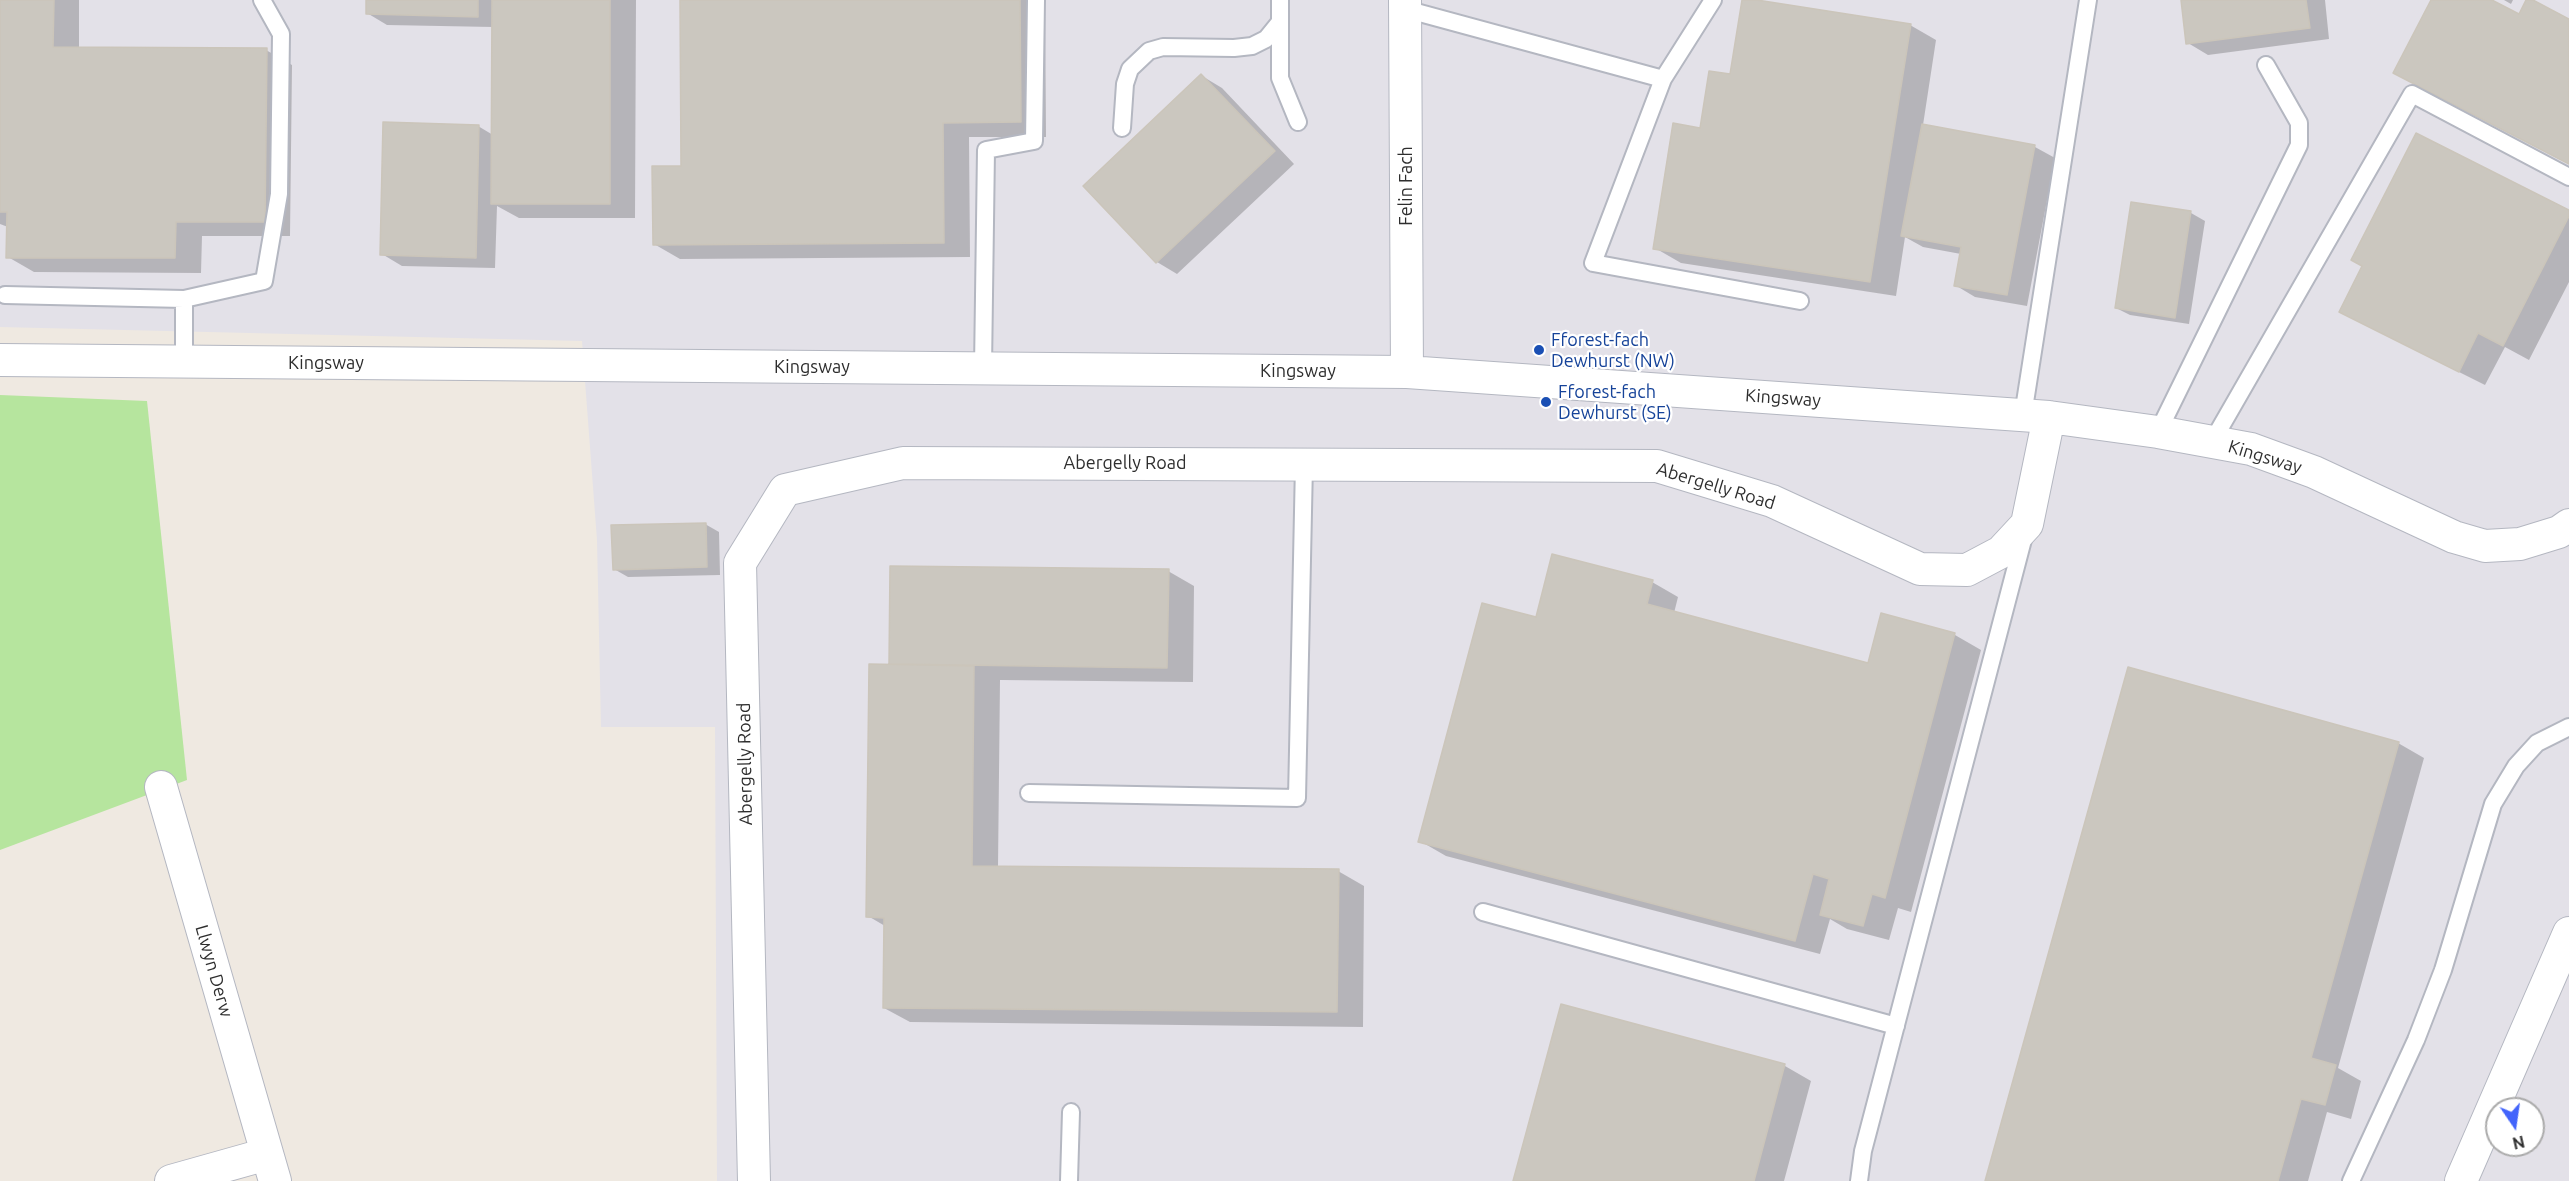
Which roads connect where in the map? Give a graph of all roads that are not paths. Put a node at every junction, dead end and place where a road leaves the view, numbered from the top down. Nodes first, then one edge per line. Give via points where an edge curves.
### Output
1 (262, 0) edge
2 (1036, 0) edge
3 (1280, 0) edge
4 (1713, 0) edge
5 (2088, 0) edge
6 (1406, 4) edge
7 (1279, 23) junction
8 (2266, 65) dead end
9 (1663, 79) junction
10 (1298, 122) dead end
11 (1122, 128) dead end
12 (2569, 177) edge
13 (5, 295) dead end
14 (184, 299) junction
15 (1800, 301) dead end
16 (0, 360) edge
17 (184, 362) junction
18 (983, 368) junction
19 (1407, 372) junction
20 (2036, 416) junction
21 (2158, 432) junction
22 (2212, 442) junction
23 (1304, 464) junction
24 (2027, 524) junction
25 (2569, 525) edge
26 (2569, 727) edge
27 (161, 787) dead end
28 (1029, 794) dead end
29 (1483, 912) dead end
30 (2569, 933) edge
31 (1896, 1026) junction
32 (1071, 1112) dead end
33 (271, 1167) edge
34 (171, 1181) edge
35 (754, 1181) edge
36 (1069, 1181) edge
37 (1859, 1181) edge
38 (2351, 1181) edge
39 (2461, 1181) edge

1 - 14 lane via 281,34 279,194 264,281
2 - 18 lane via 1034,141 986,150
3 - 7 lane
4 - 9 lane
5 - 20 lane
6 - 9 lane
6 - 19 street, Felin Fach
7 - 10 lane via 1280,78
7 - 11 lane via 1266,39 1252,46 1163,47 1149,51 1130,69
8 - 21 lane via 2299,123 2299,145
9 - 15 lane via 1593,263
12 - 22 lane via 2412,94
13 - 14 lane
14 - 17 lane
16 - 17 street, Kingsway
17 - 18 street, Kingsway
18 - 19 street, Kingsway
19 - 20 street, Kingsway
20 - 21 street, Kingsway
20 - 24 street
21 - 22 street, Kingsway
22 - 25 street, Kingsway via 2251,449 2314,472 2454,537 2485,546 2520,544
23 - 24 street, Abergelly Road via 1657,466 1772,501 1920,569 1967,570 2001,552
23 - 28 lane via 1298,798
23 - 35 street, Abergelly Road via 903,462 785,490 740,562
24 - 31 lane
26 - 38 lane via 2537,743 2516,766 2493,804 2443,970 2416,1040
27 - 33 street, Llwyn Derw
29 - 31 lane
30 - 39 street
31 - 37 lane via 1863,1151
32 - 36 lane
33 - 34 street, Llwyn Derw

